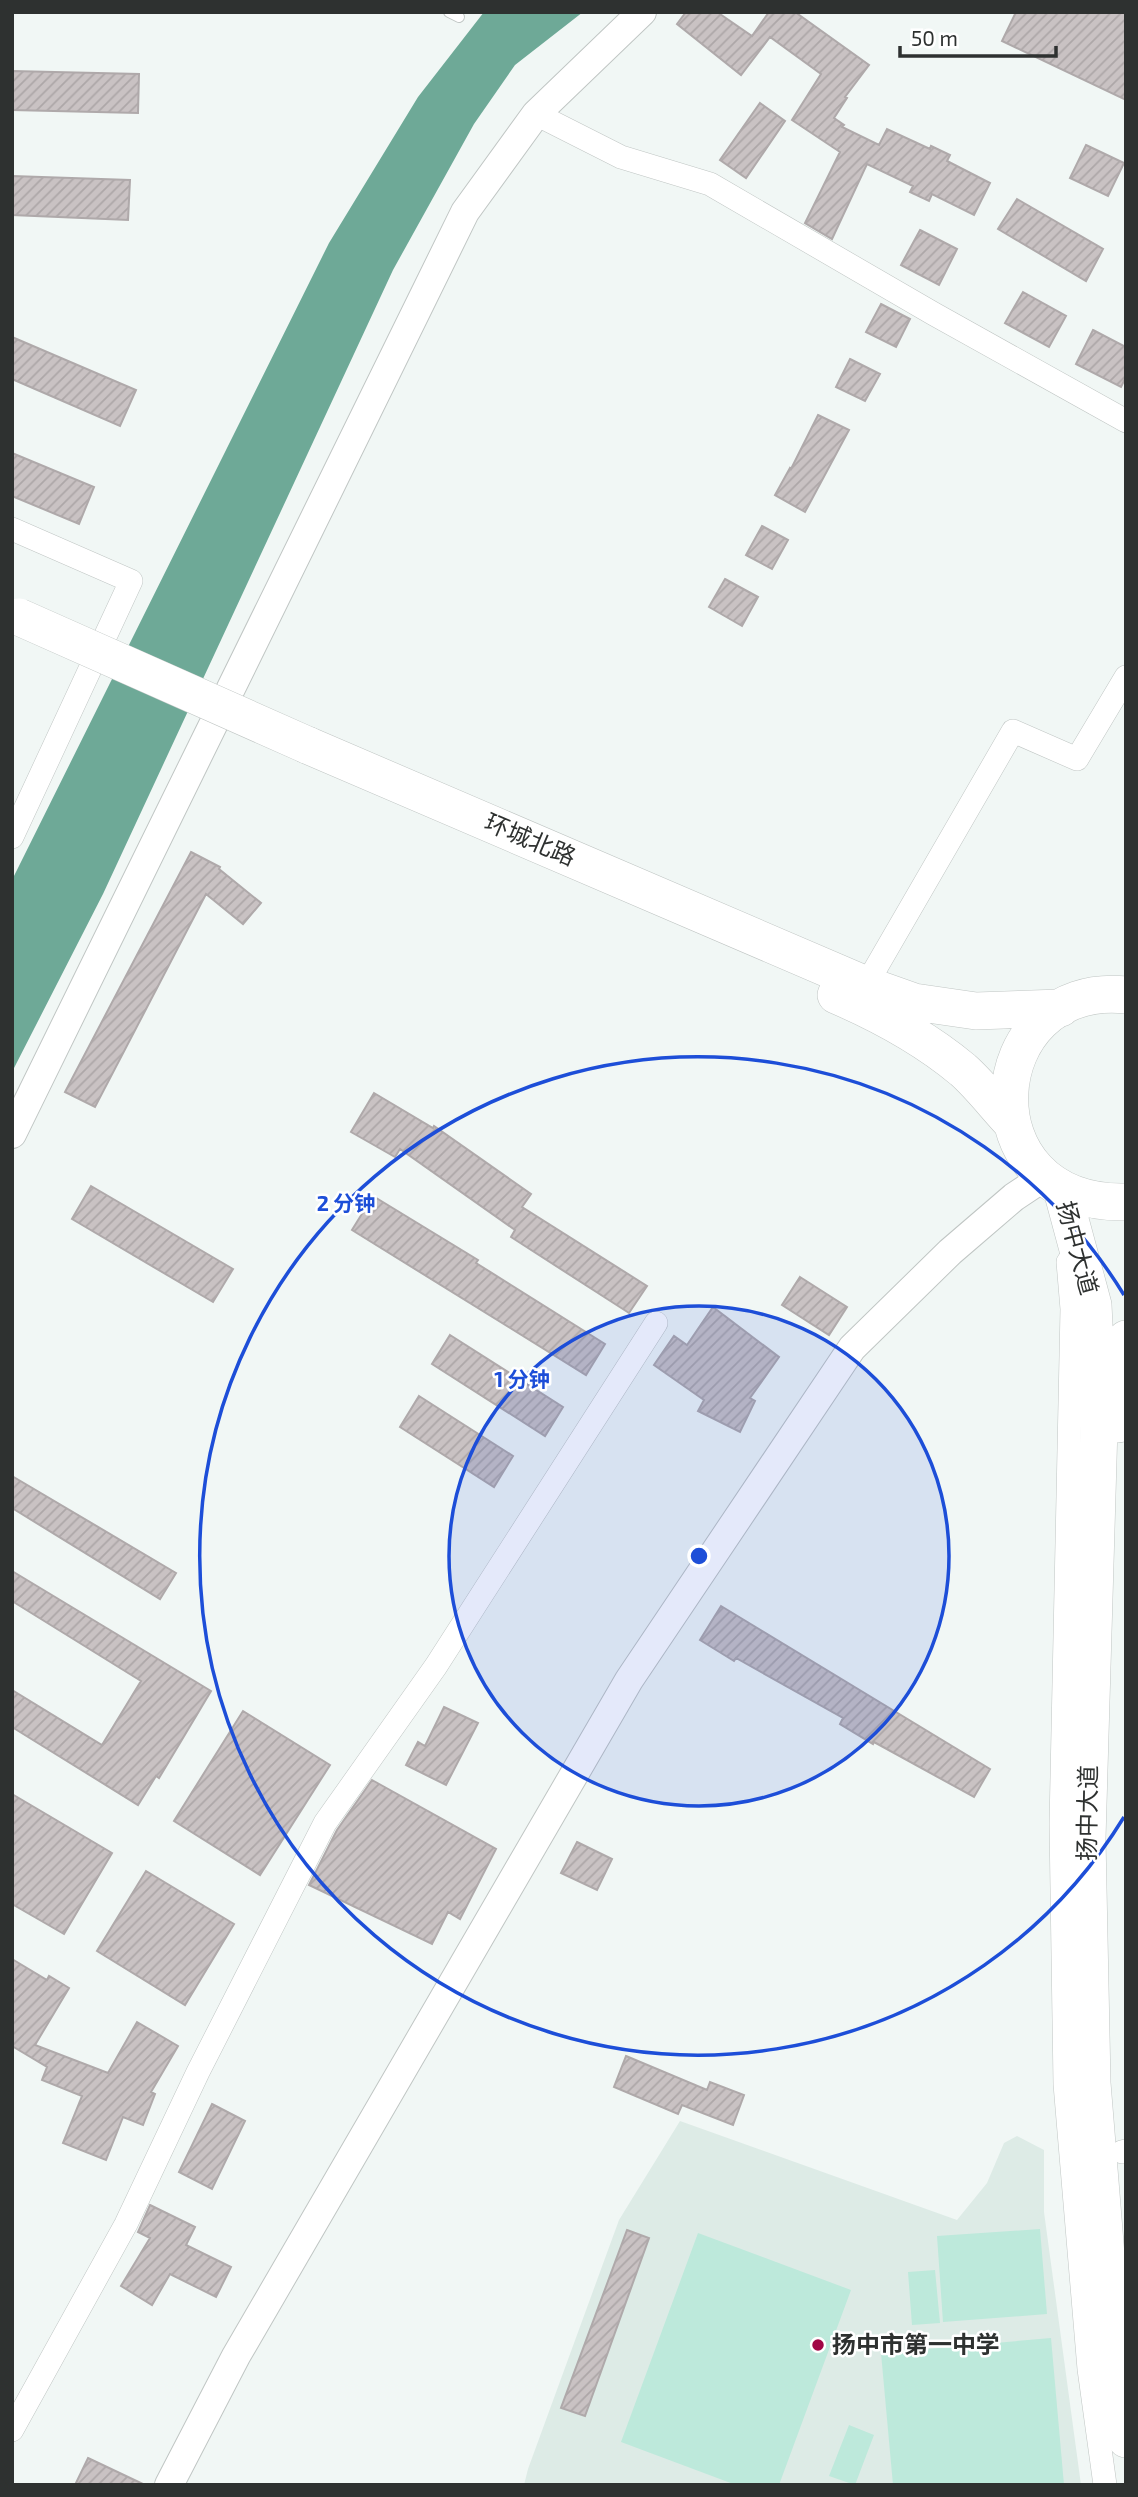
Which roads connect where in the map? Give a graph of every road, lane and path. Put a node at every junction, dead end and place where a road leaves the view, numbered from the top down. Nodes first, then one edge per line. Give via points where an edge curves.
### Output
1 (642, 12) edge
2 (536, 114) junction
3 (1126, 421) edge
4 (12, 529) edge
5 (15, 623) edge
6 (1126, 677) edge
7 (303, 753) junction
8 (12, 837) edge
9 (866, 985) junction
10 (1126, 995) edge
11 (1061, 1008) junction
12 (1011, 1122) junction
13 (12, 1134) edge
14 (1053, 1183) junction
15 (1126, 1202) edge
16 (656, 1323) dead end
17 (1126, 1339) edge
18 (1122, 1424) edge
19 (1124, 2151) edge
20 (1126, 2205) edge
21 (12, 2430) edge
22 (1126, 2439) edge
23 (169, 2485) edge
24 (1105, 2485) edge

1 - 2 street
2 - 3 street via 621,157 710,184
2 - 13 street via 466,212
4 - 8 street via 131,581
5 - 7 main road, 环城北路, bridge
6 - 9 street via 1077,759 1013,731
7 - 9 main road, 环城北路
7 - 12 main road, 环城北路 via 856,1003 964,1071
9 - 11 main road, 环城北路 via 914,1002 976,1011
10 - 11 main road via 1086,998
11 - 12 main road via 1028,1037 1017,1056 1010,1088
12 - 14 main road via 1029,1161
14 - 15 main road via 1083,1198
14 - 22 main road, 扬中大道 via 1093,1306 1099,1426 1087,1839 1092,2083 1115,2366
14 - 23 street via 1014,1197 852,1348 636,1669 236,2356
14 - 24 street via 1072,1309 1061,1824 1065,2084 1089,2369
16 - 21 street via 436,1666 325,1824 126,2224
17 - 18 main road, 扬中大道
18 - 19 main road, 扬中大道 via 1111,1845 1117,2082
19 - 20 main road, 扬中大道

